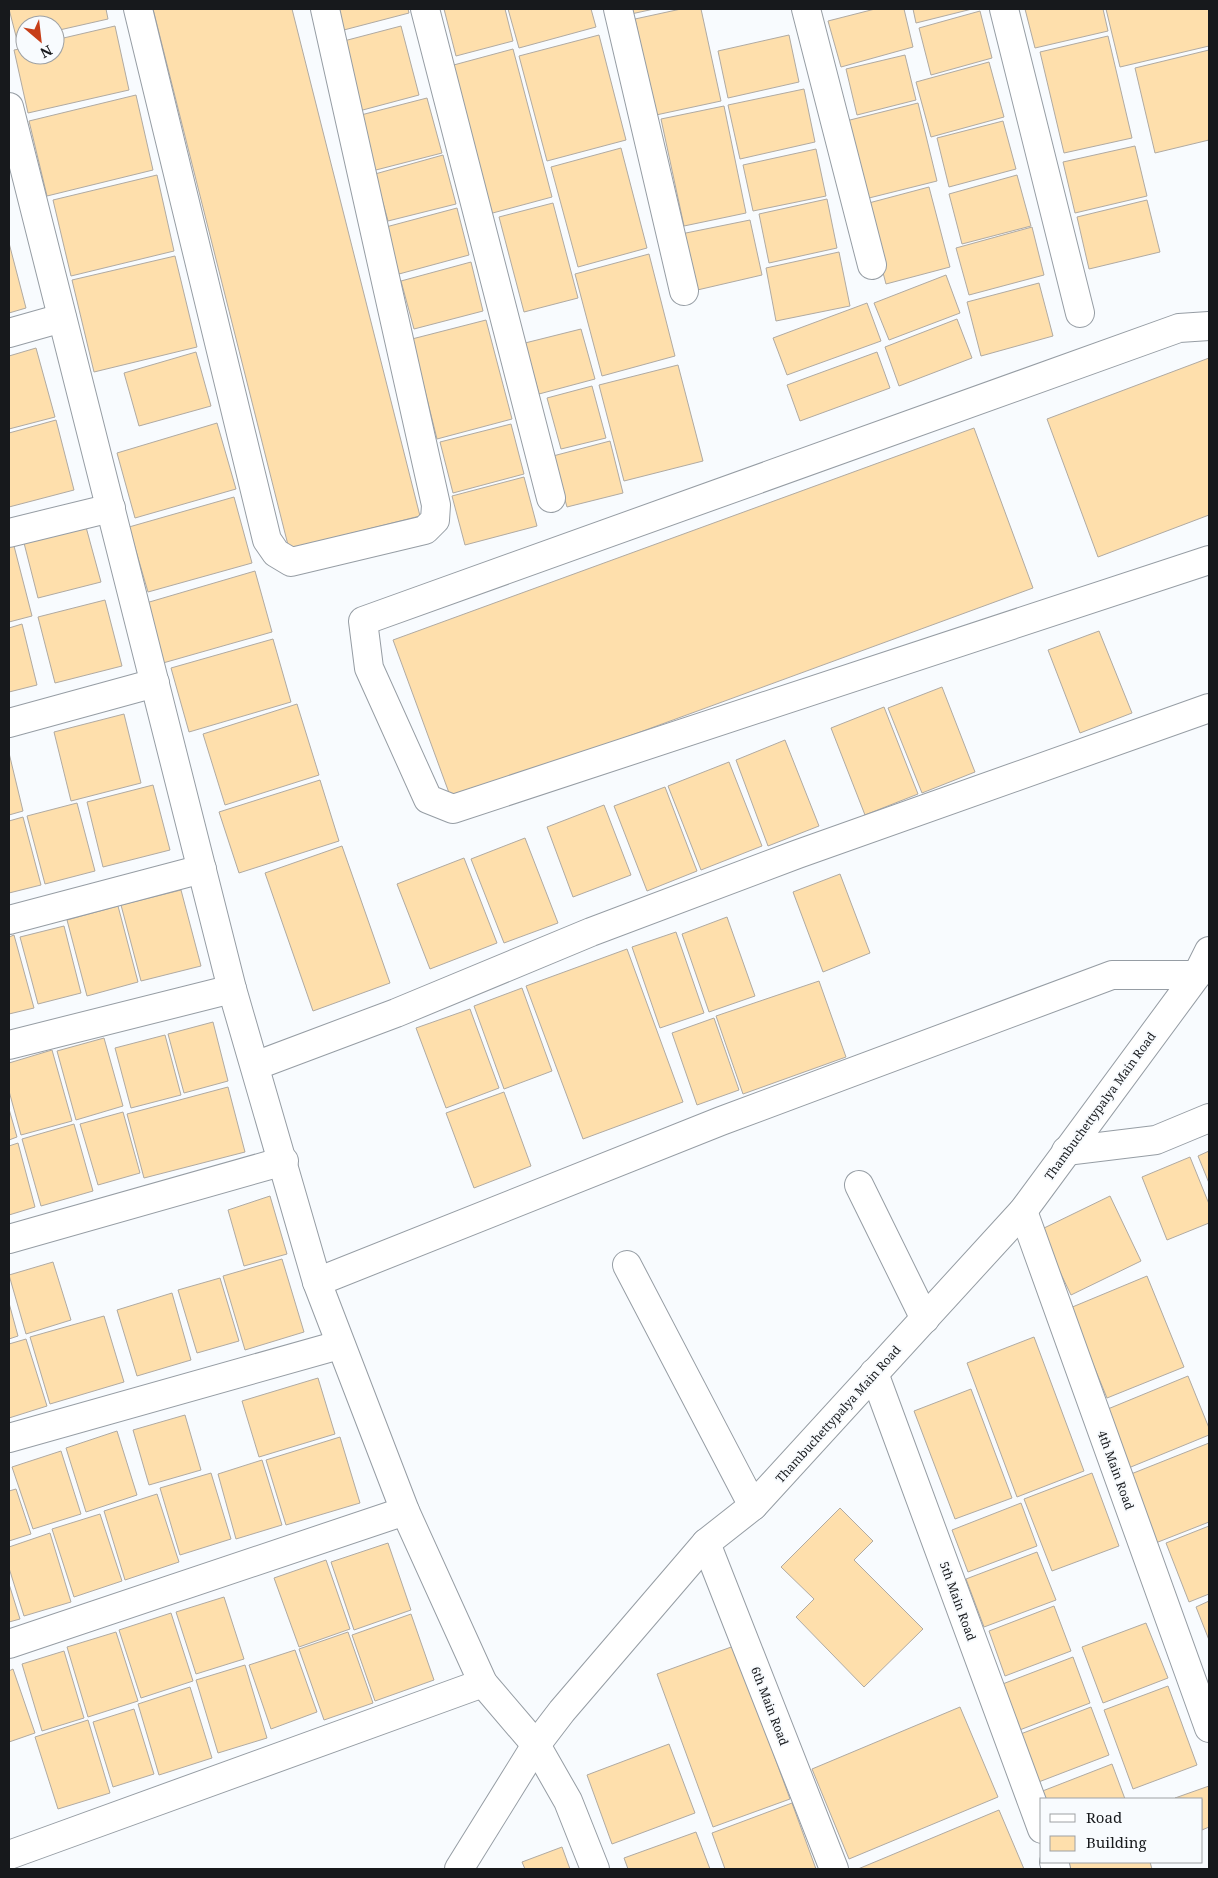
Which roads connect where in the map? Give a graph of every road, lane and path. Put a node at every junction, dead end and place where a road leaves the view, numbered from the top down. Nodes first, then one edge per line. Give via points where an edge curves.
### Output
1 (138, 9) edge
2 (325, 9) edge
3 (425, 9) edge
4 (618, 9) edge
5 (806, 9) edge
6 (1004, 9) edge
7 (9, 107) edge
8 (13, 138) edge
9 (872, 265) dead end
10 (684, 291) dead end
11 (1080, 313) dead end
12 (62, 318) junction
13 (1209, 326) edge
14 (9, 332) edge
15 (551, 498) dead end
16 (111, 508) junction
17 (9, 533) edge
18 (1209, 560) edge
19 (155, 683) junction
20 (1209, 708) edge
21 (9, 723) edge
22 (202, 870) junction
23 (9, 920) edge
24 (1209, 951) edge
25 (1197, 975) junction
26 (232, 989) junction
27 (9, 1045) edge
28 (255, 1066) junction
29 (1209, 1118) edge
30 (1066, 1151) junction
31 (284, 1161) junction
32 (859, 1185) dead end
33 (1023, 1211) junction
34 (9, 1239) edge
35 (626, 1265) dead end
36 (317, 1282) junction
37 (925, 1319) junction
38 (339, 1345) junction
39 (874, 1373) junction
40 (9, 1438) edge
41 (753, 1506) junction
42 (405, 1511) junction
43 (706, 1543) junction
44 (9, 1644) edge
45 (483, 1683) junction
46 (1209, 1728) edge
47 (536, 1745) junction
48 (1040, 1824) edge
49 (9, 1855) edge
50 (459, 1869) edge
51 (595, 1869) edge
52 (834, 1869) edge

1 - 2 street via 267,540 276,553 291,562 425,530 435,520 436,505
3 - 15 street
4 - 10 street
5 - 9 street
6 - 11 street
7 - 8 street
8 - 12 street
12 - 14 street
12 - 16 street
13 - 18 street via 1179,328 362,620 369,668 428,799 453,809
16 - 17 street
16 - 19 street
19 - 21 street
19 - 22 street
20 - 28 street via 798,854 591,932
22 - 23 street
22 - 26 street
24 - 25 street, Thambuchettypalya Main Road
25 - 30 street, Thambuchettypalya Main Road
25 - 36 street via 1112,975 721,1120
26 - 27 street
26 - 28 street
28 - 31 street
29 - 30 street via 1156,1140
30 - 33 street, Thambuchettypalya Main Road
31 - 34 street
31 - 36 street
32 - 37 street
33 - 37 street, Thambuchettypalya Main Road
33 - 46 street, 4th Main Road
35 - 41 street
36 - 38 street
37 - 39 street, Thambuchettypalya Main Road
38 - 40 street
38 - 42 street
39 - 41 street, Thambuchettypalya Main Road
39 - 48 street, 5th Main Road
41 - 43 street, Thambuchettypalya Main Road
42 - 44 street
42 - 45 street
43 - 47 street, Thambuchettypalya Main Road
43 - 52 street, 6th Main Road
45 - 47 street
45 - 49 street
47 - 50 street, Thambuchettypalya Main Road
47 - 51 street via 568,1801

